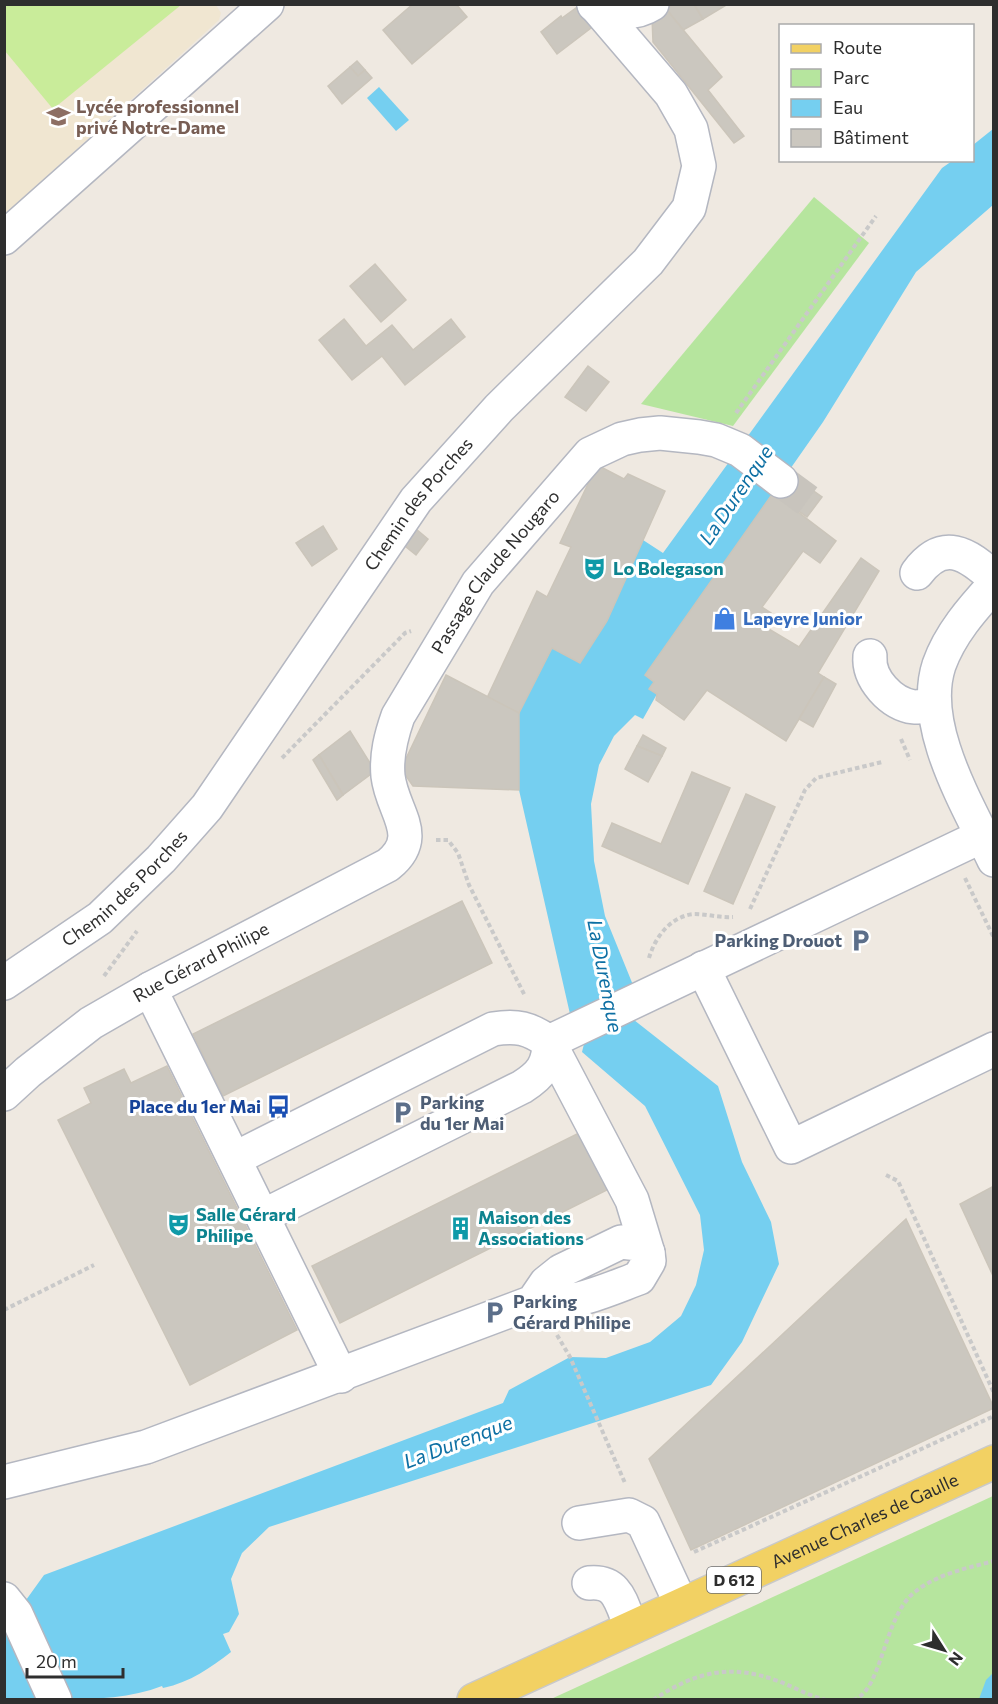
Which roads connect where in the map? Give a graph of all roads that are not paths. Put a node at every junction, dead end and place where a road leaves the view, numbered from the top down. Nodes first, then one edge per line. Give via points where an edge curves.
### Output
1 (267, 4) edge
2 (652, 4) edge
3 (594, 5) edge
4 (4, 238) edge
5 (781, 481) tunnel mouth
6 (917, 573) dead end
7 (993, 578) edge
8 (993, 585) edge
9 (870, 656) dead end
10 (934, 706) junction
11 (406, 846) joint
12 (988, 848) edge
13 (703, 968) junction
14 (4, 983) edge
15 (150, 989) junction
16 (563, 1035) junction
17 (993, 1049) edge
18 (4, 1094) edge
19 (236, 1158) junction
20 (263, 1216) junction
21 (341, 1376) junction
22 (993, 1462) edge
23 (4, 1482) edge
24 (579, 1523) dead end
25 (589, 1583) dead end
26 (681, 1604) junction
27 (10, 1606) edge
28 (631, 1627) junction
29 (55, 1700) edge
30 (474, 1700) edge

1 - 4 street
2 - 3 street via 635,12
3 - 14 street, Chemin des Porches via 671,94 691,129 699,166 689,208 648,262 499,408 416,501 186,832 99,918
5 - 11 street, Passage Claude Nougaro via 728,445 670,434 622,439 591,454 478,583 408,696 390,739 388,776 406,831
6 - 7 street via 927,559 939,552 953,552 970,559
8 - 10 street via 954,635 939,665
9 - 10 street via 876,681 892,697 913,707
10 - 12 street via 948,760
11 - 15 street, Rue Gérard Philipe via 388,865
12 - 13 street
13 - 16 street
13 - 17 street via 791,1147
15 - 18 street, Rue Gérard Philipe via 91,1023
15 - 19 street
16 - 19 street via 513,1026 493,1029
16 - 20 street via 538,1077 522,1088
16 - 21 street via 632,1200 649,1261 639,1278 575,1301 553,1305 533,1302
19 - 20 street
20 - 21 street
21 - 23 street via 146,1447
22 - 26 main road, Avenue Charles de Gaulle / D 612
24 - 26 street via 629,1515 643,1522
25 - 28 street via 603,1582 614,1588
26 - 28 main road, Avenue Charles de Gaulle / D 612
27 - 29 street
28 - 30 main road, Avenue Charles de Gaulle / D 612

